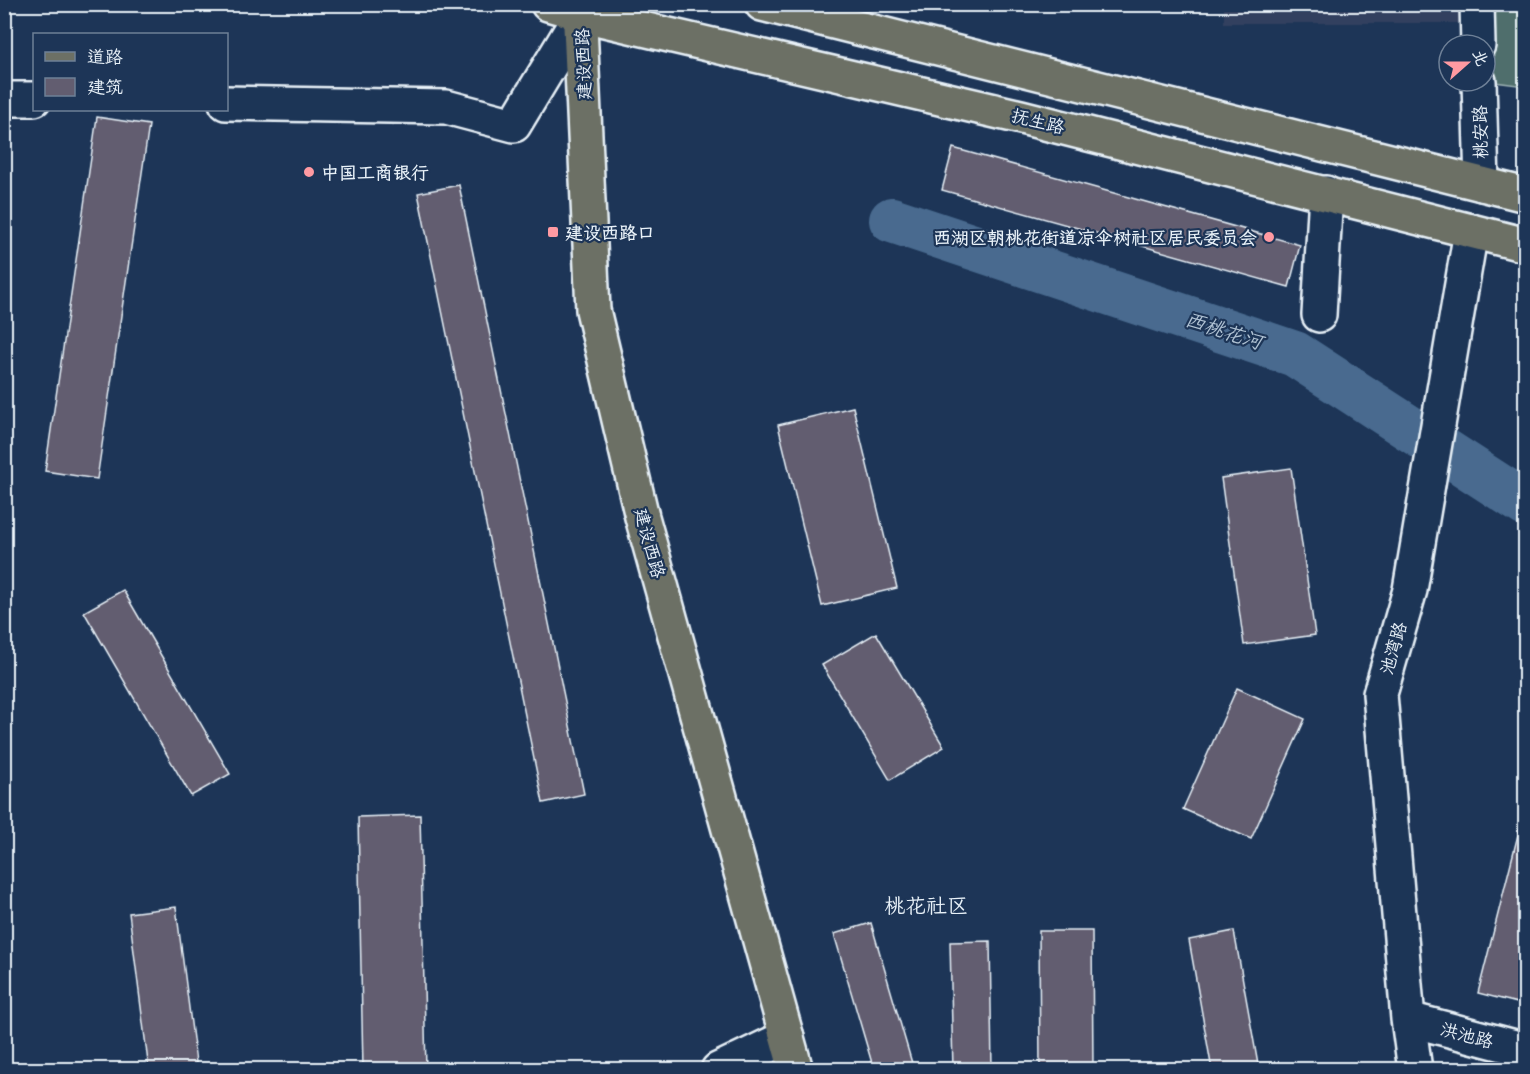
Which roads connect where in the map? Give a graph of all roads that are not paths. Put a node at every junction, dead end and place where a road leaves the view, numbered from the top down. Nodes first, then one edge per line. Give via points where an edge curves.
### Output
1 (548, 4) edge
2 (762, 4) edge
3 (1477, 4) edge
4 (591, 11) edge
5 (1478, 33) edge
6 (1479, 93) edge
7 (4, 99) edge
8 (33, 99) edge
9 (228, 103) edge
10 (1482, 184) junction
11 (1326, 193) junction
12 (1526, 195) edge
13 (1471, 231) junction
14 (1526, 245) edge
15 (1319, 315) dead end
16 (1408, 1019) junction
17 (787, 1037) junction
18 (1526, 1050) edge
19 (718, 1070) edge
20 (796, 1070) edge
21 (810, 1070) edge
22 (1415, 1070) edge

1 - 4 main road, 抚生路
2 - 10 main road
3 - 5 street
4 - 9 street via 514,125 446,107
4 - 11 main road, 抚生路
4 - 17 main road, 建设西路 via 593,310 642,517
4 - 21 main road, 建设西路 via 612,307 661,512
6 - 10 street, 桃安路
7 - 8 street
10 - 12 main road
11 - 13 main road, 抚生路
11 - 15 street
13 - 14 main road, 抚生路
13 - 16 street, 池湾路 via 1410,590 1380,694
16 - 18 street, 洪池路
16 - 22 street, 池湾路
17 - 19 street
17 - 20 main road, 建设西路

